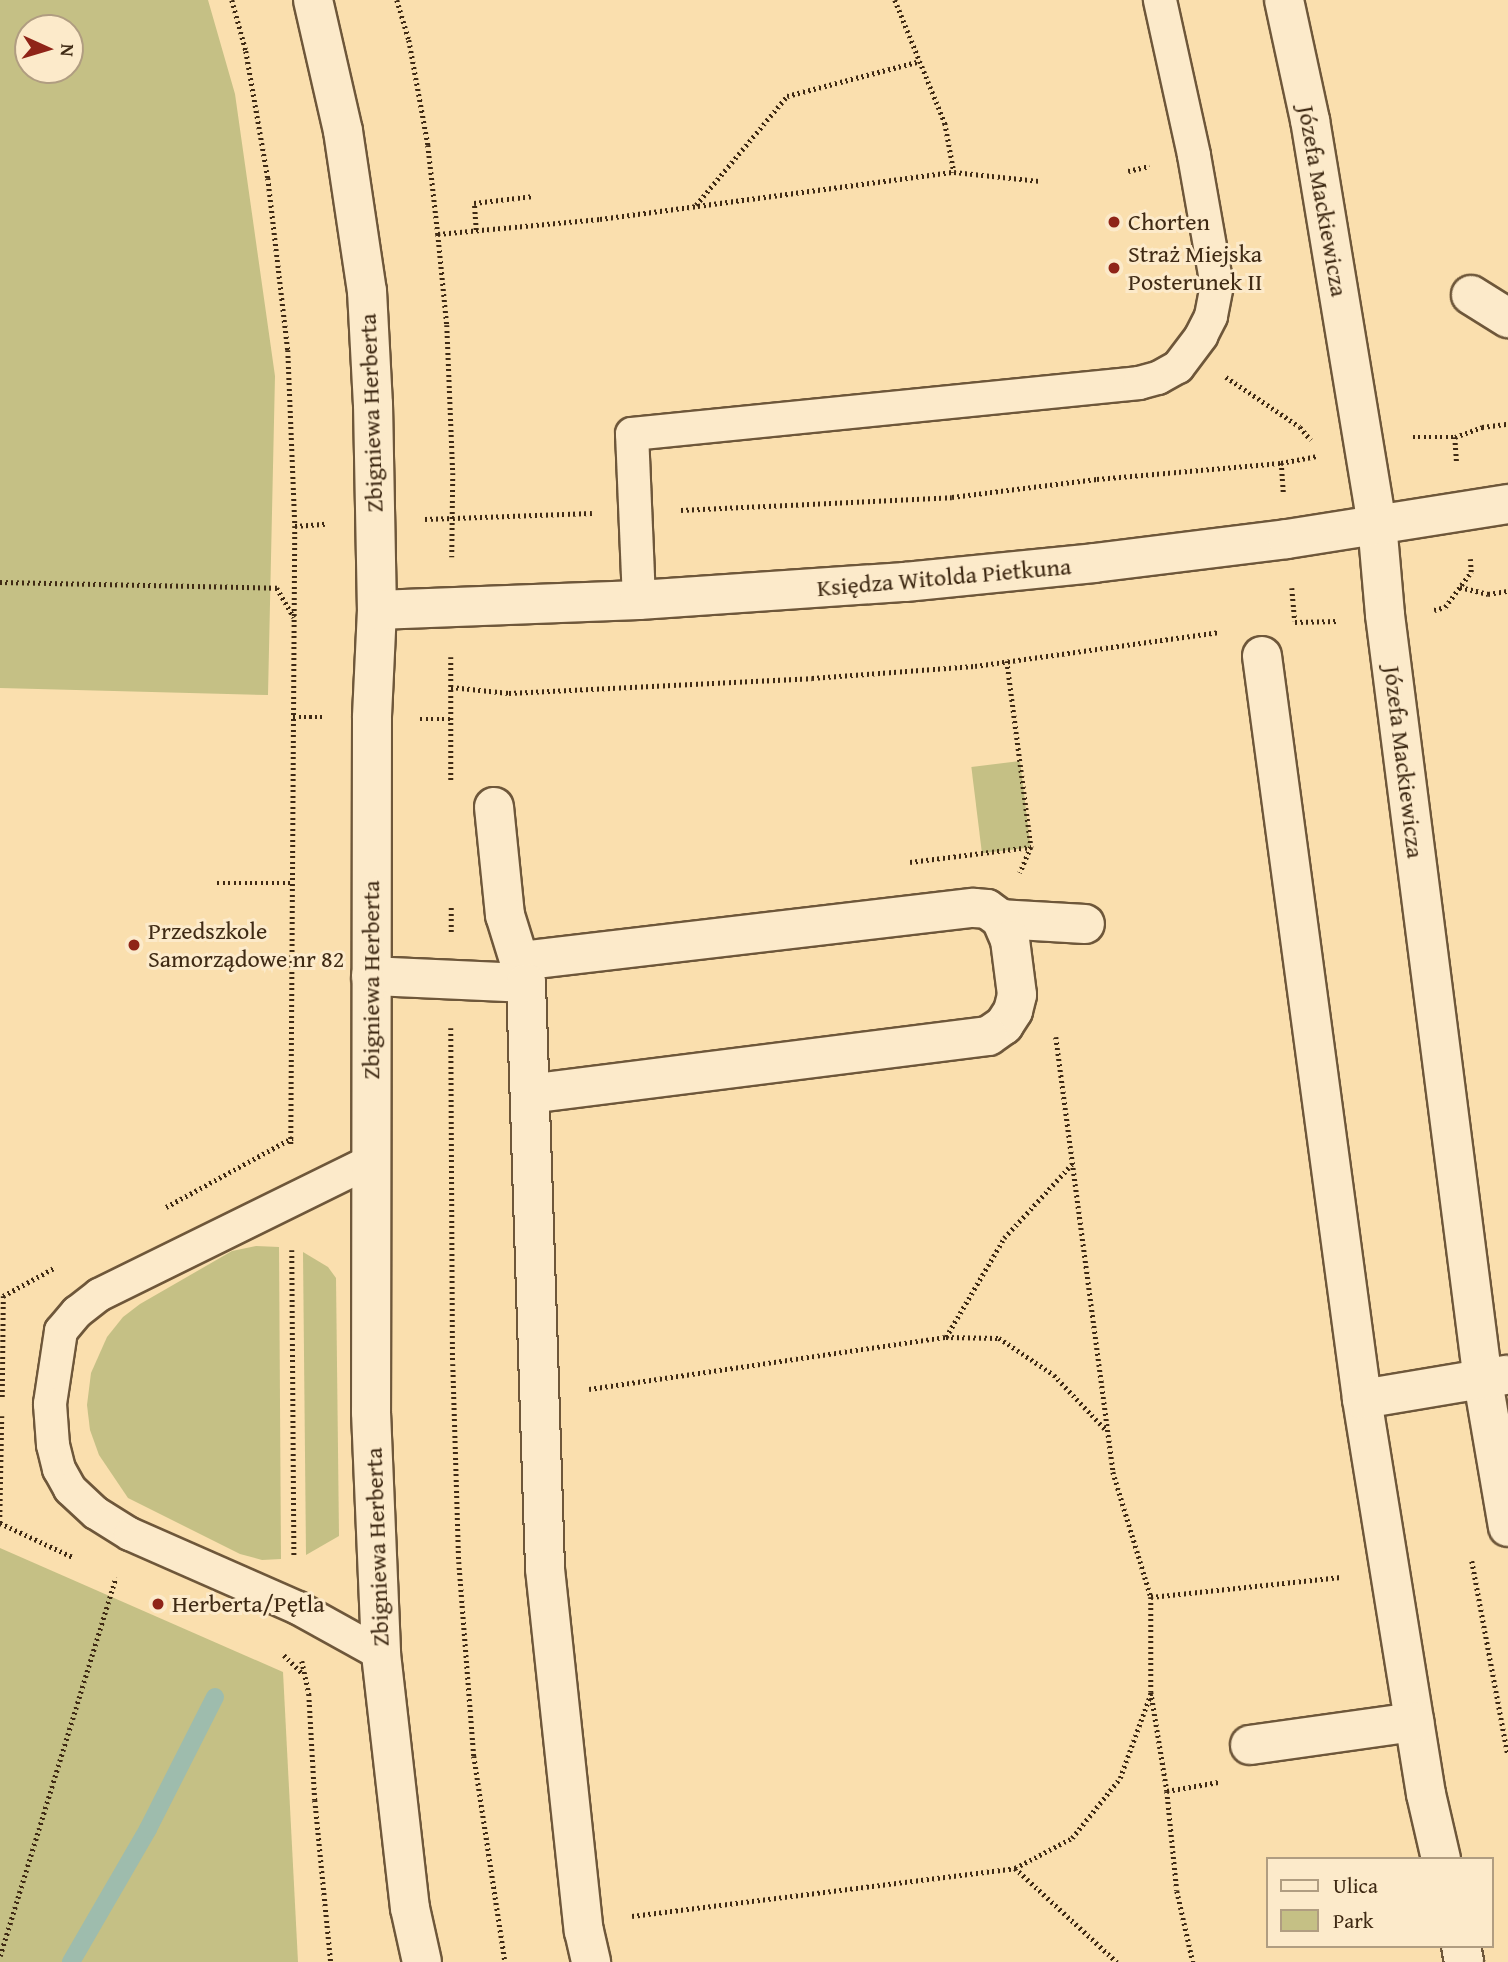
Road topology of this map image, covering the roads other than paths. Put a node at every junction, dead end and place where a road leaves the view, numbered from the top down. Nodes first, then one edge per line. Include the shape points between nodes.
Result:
1 (313, 0) edge
2 (1160, 0) edge
3 (1284, 0) edge
4 (1471, 295) dead end
5 (1508, 318) edge
6 (1508, 504) edge
7 (1377, 523) junction
8 (639, 600) junction
9 (377, 610) junction
10 (1262, 656) dead end
11 (494, 807) dead end
12 (1001, 919) junction
13 (1085, 924) dead end
14 (523, 972) junction
15 (371, 976) junction
16 (531, 1094) junction
17 (371, 1161) junction
18 (1495, 1378) edge
19 (1362, 1399) junction
20 (1508, 1527) edge
21 (381, 1654) junction
22 (1414, 1722) junction
23 (1250, 1745) dead end
24 (1441, 1857) edge
25 (422, 1962) edge
26 (591, 1962) edge

1 - 9 street, Zbigniewa Herberta via 342,131 367,291
2 - 8 lane via 1217,286 1211,316 1178,367 1139,383 632,434
3 - 7 street, Józefa Mackiewicza via 1310,120
4 - 5 street
6 - 7 street, Księdza Witolda Pietkuna
7 - 8 street, Księdza Witolda Pietkuna via 1094,564
7 - 18 street, Józefa Mackiewicza via 1385,615
8 - 9 street, Księdza Witolda Pietkuna
9 - 15 street, Zbigniewa Herberta
10 - 19 street
11 - 14 street via 505,915
12 - 13 street
12 - 14 street via 987,909 974,908
12 - 16 street via 1010,940 1017,995 1004,1025 988,1037
14 - 15 street
14 - 16 street
15 - 17 street, Zbigniewa Herberta
16 - 26 street via 545,1569
17 - 21 street, Zbigniewa Herberta via 371,1412
17 - 21 lane via 99,1295 61,1331 50,1404 58,1469 70,1489 96,1513 130,1534 298,1608
18 - 19 street
18 - 20 street, Józefa Mackiewicza
19 - 22 street
21 - 25 street, Zbigniewa Herberta via 411,1908
22 - 23 street
22 - 24 street

